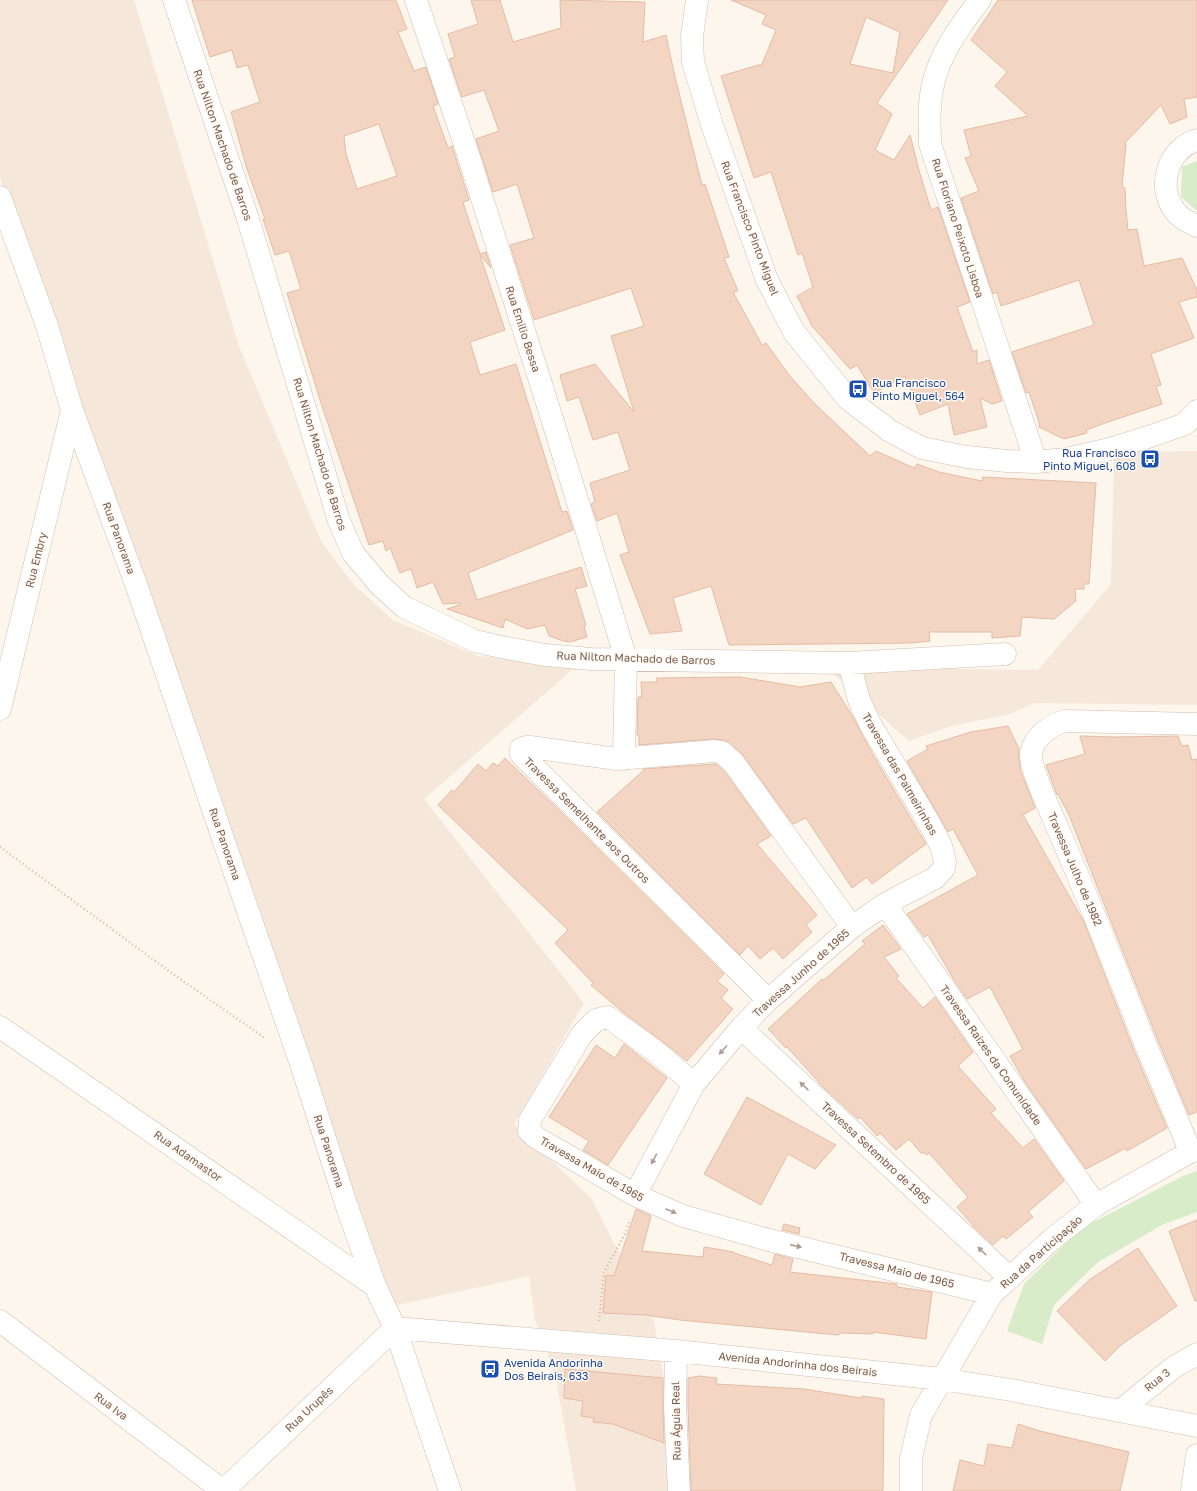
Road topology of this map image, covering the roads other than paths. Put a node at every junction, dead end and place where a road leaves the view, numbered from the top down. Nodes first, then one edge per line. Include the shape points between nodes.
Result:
1 (174, 0) edge
2 (416, 0) edge
3 (697, 0) edge
4 (980, 0) edge
5 (1197, 140) edge
6 (0, 196) edge
7 (1197, 226) edge
8 (72, 410) junction
9 (1193, 422) edge
10 (1036, 462) junction
11 (1005, 654) dead end
12 (626, 659) junction
13 (849, 663) junction
14 (0, 709) edge
15 (1197, 724) edge
16 (624, 759) junction
17 (945, 862) joint
18 (885, 904) junction
19 (852, 927) junction
20 (768, 1000) junction
21 (0, 1027) edge
22 (741, 1028) junction
23 (694, 1084) junction
24 (1193, 1151) edge
25 (635, 1195) junction
26 (1096, 1205) junction
27 (1010, 1278) junction
28 (375, 1286) junction
29 (992, 1294) junction
30 (0, 1321) edge
31 (395, 1328) junction
32 (676, 1351) junction
33 (1197, 1354) edge
34 (941, 1380) junction
35 (1120, 1411) junction
36 (1197, 1426) edge
37 (1197, 1455) edge
38 (223, 1491) edge
39 (450, 1491) edge
40 (679, 1491) edge
41 (911, 1491) edge
42 (1192, 1491) edge

1 - 12 street, Rua Nilton Machado de Barros via 248,219 339,520 354,553 404,608 475,641 545,655
2 - 12 street, Rua Emilio Bessa via 554,425
3 - 10 street, Rua Francisco Pinto Miguel via 692,36 692,62 767,280 794,332 848,399 890,431 922,448 966,457
4 - 10 street, Rua Floriano Peixoto Lisboa via 944,51 934,79 930,105 930,144
5 - 7 street via 1178,151 1169,163 1165,178 1166,193 1172,208 1182,219
6 - 8 street, Rua Panorama via 47,326
8 - 14 street, Rua Embry
8 - 28 street, Rua Panorama via 141,598 302,1064
9 - 10 street, Rua Francisco Pinto Miguel via 1110,449 1066,459
11 - 13 street, Rua Nilton Machado de Barros
12 - 13 street, Rua Nilton Machado de Barros
12 - 16 street, Rua Emilio Bessa
13 - 17 street, Travessa das Palmeirinhas via 859,700 870,724 931,826 941,846
15 - 24 street, Travessa Julho de 1982 via 1065,722 1048,728 1040,735 1031,752 1034,769 1044,795
16 - 19 street, Travessa Semelhante aos Outros via 721,752 733,762
16 - 20 street, Travessa Semelhante aos Outros via 526,747 520,751
17 - 18 street, Travessa Junho de 1965 via 943,871 935,878
18 - 19 street, Travessa Junho de 1965
18 - 26 street, Travessa Raizes da Comunidade
19 - 20 street, Travessa Junho de 1965
20 - 22 street, Travessa Junho de 1965
21 - 28 street, Rua Adamastor
22 -> 23 street, Travessa Junho de 1965
27 -> 22 street, Travessa Setembro de 1965
23 -> 25 street, Travessa Junho de 1965
23 - 25 street, Travessa Maio de 1965 via 649,1046 608,1017 602,1018 596,1020 582,1034 530,1120 529,1131 537,1138
24 - 26 street, Rua da Participação
25 -> 29 street, Travessa Maio de 1965 via 683,1216 769,1240
26 - 27 street, Rua da Participação via 1051,1240
27 - 29 street, Rua da Participação
28 - 31 street, Rua Panorama
29 - 34 street, Rua da Participação
30 - 38 street, Rua Iva
31 - 32 street, Avenida Andorinha dos Beirais
31 - 38 street, Rua Urupês
31 - 39 street, Rua Panorama
32 - 34 street, Avenida Andorinha dos Beirais
32 - 40 street, Rua Águia Real via 675,1407
33 - 35 street, Rua 3 via 1174,1367
34 - 35 street, Avenida Andorinha dos Beirais via 1011,1390
34 - 41 street, Rua da Participação via 922,1415 911,1458
35 - 36 street, Avenida Andorinha dos Beirais
37 - 42 street

